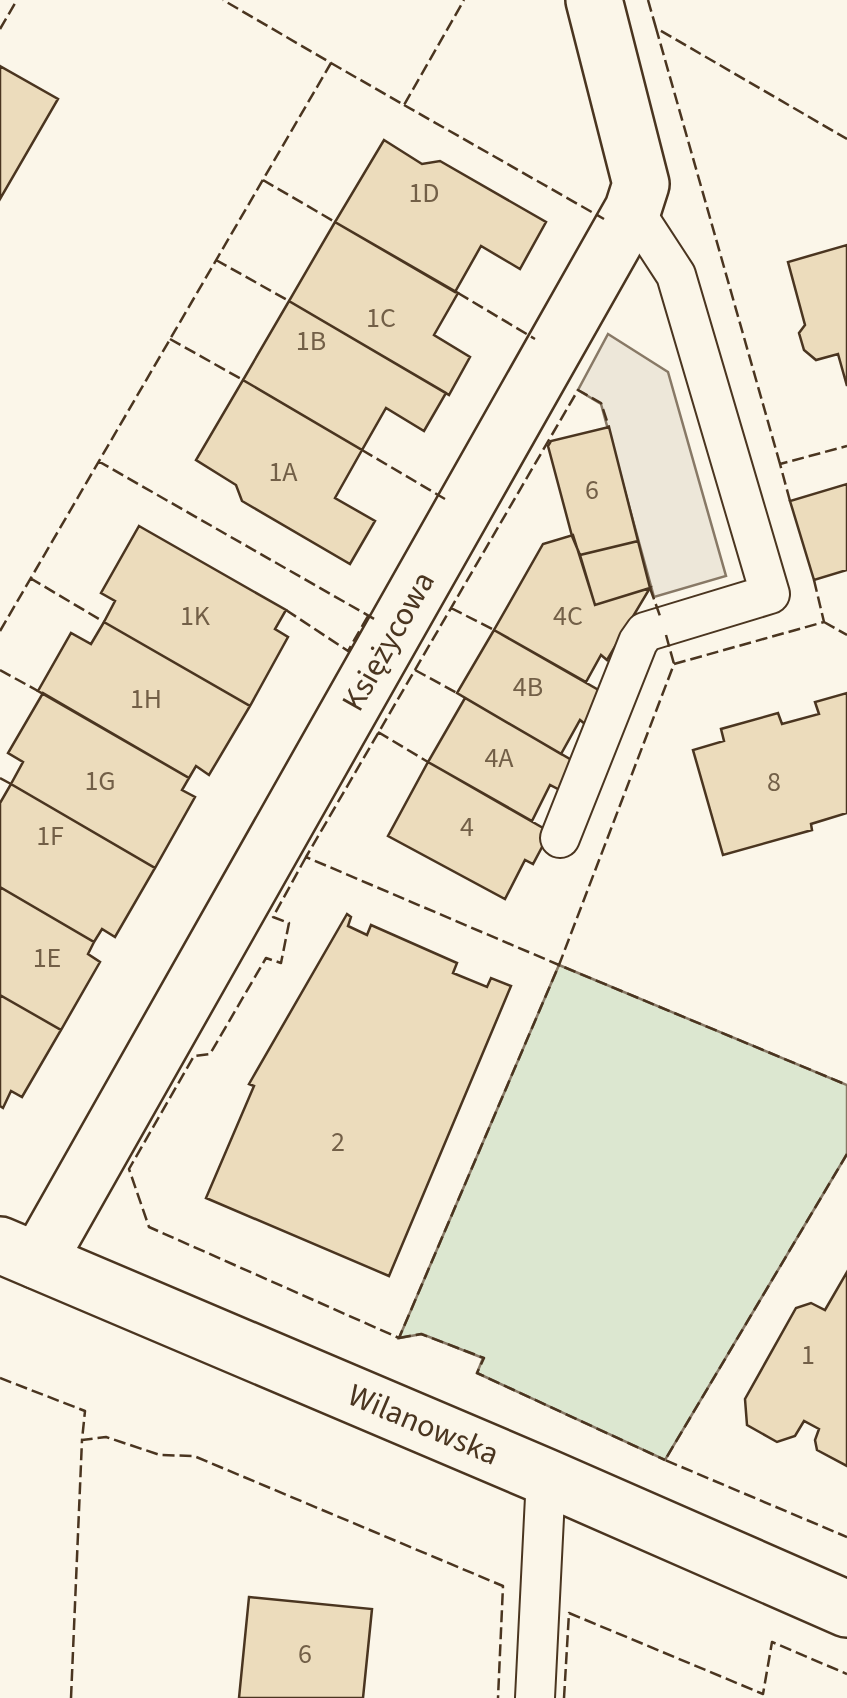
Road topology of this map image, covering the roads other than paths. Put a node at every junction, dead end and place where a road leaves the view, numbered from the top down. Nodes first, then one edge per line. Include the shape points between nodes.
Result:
1 (594, 0) edge
2 (633, 209) junction
3 (560, 838) dead end
4 (19, 1253) edge
5 (546, 1477) junction
6 (847, 1609) edge
7 (535, 1698) edge

1 - 2 street, Księżycowa via 636,153 641,184
2 - 3 lane via 676,275 770,594 645,632
2 - 4 street, Księżycowa
4 - 5 street, Wilanowska
5 - 6 street, Wilanowska
5 - 7 lane

